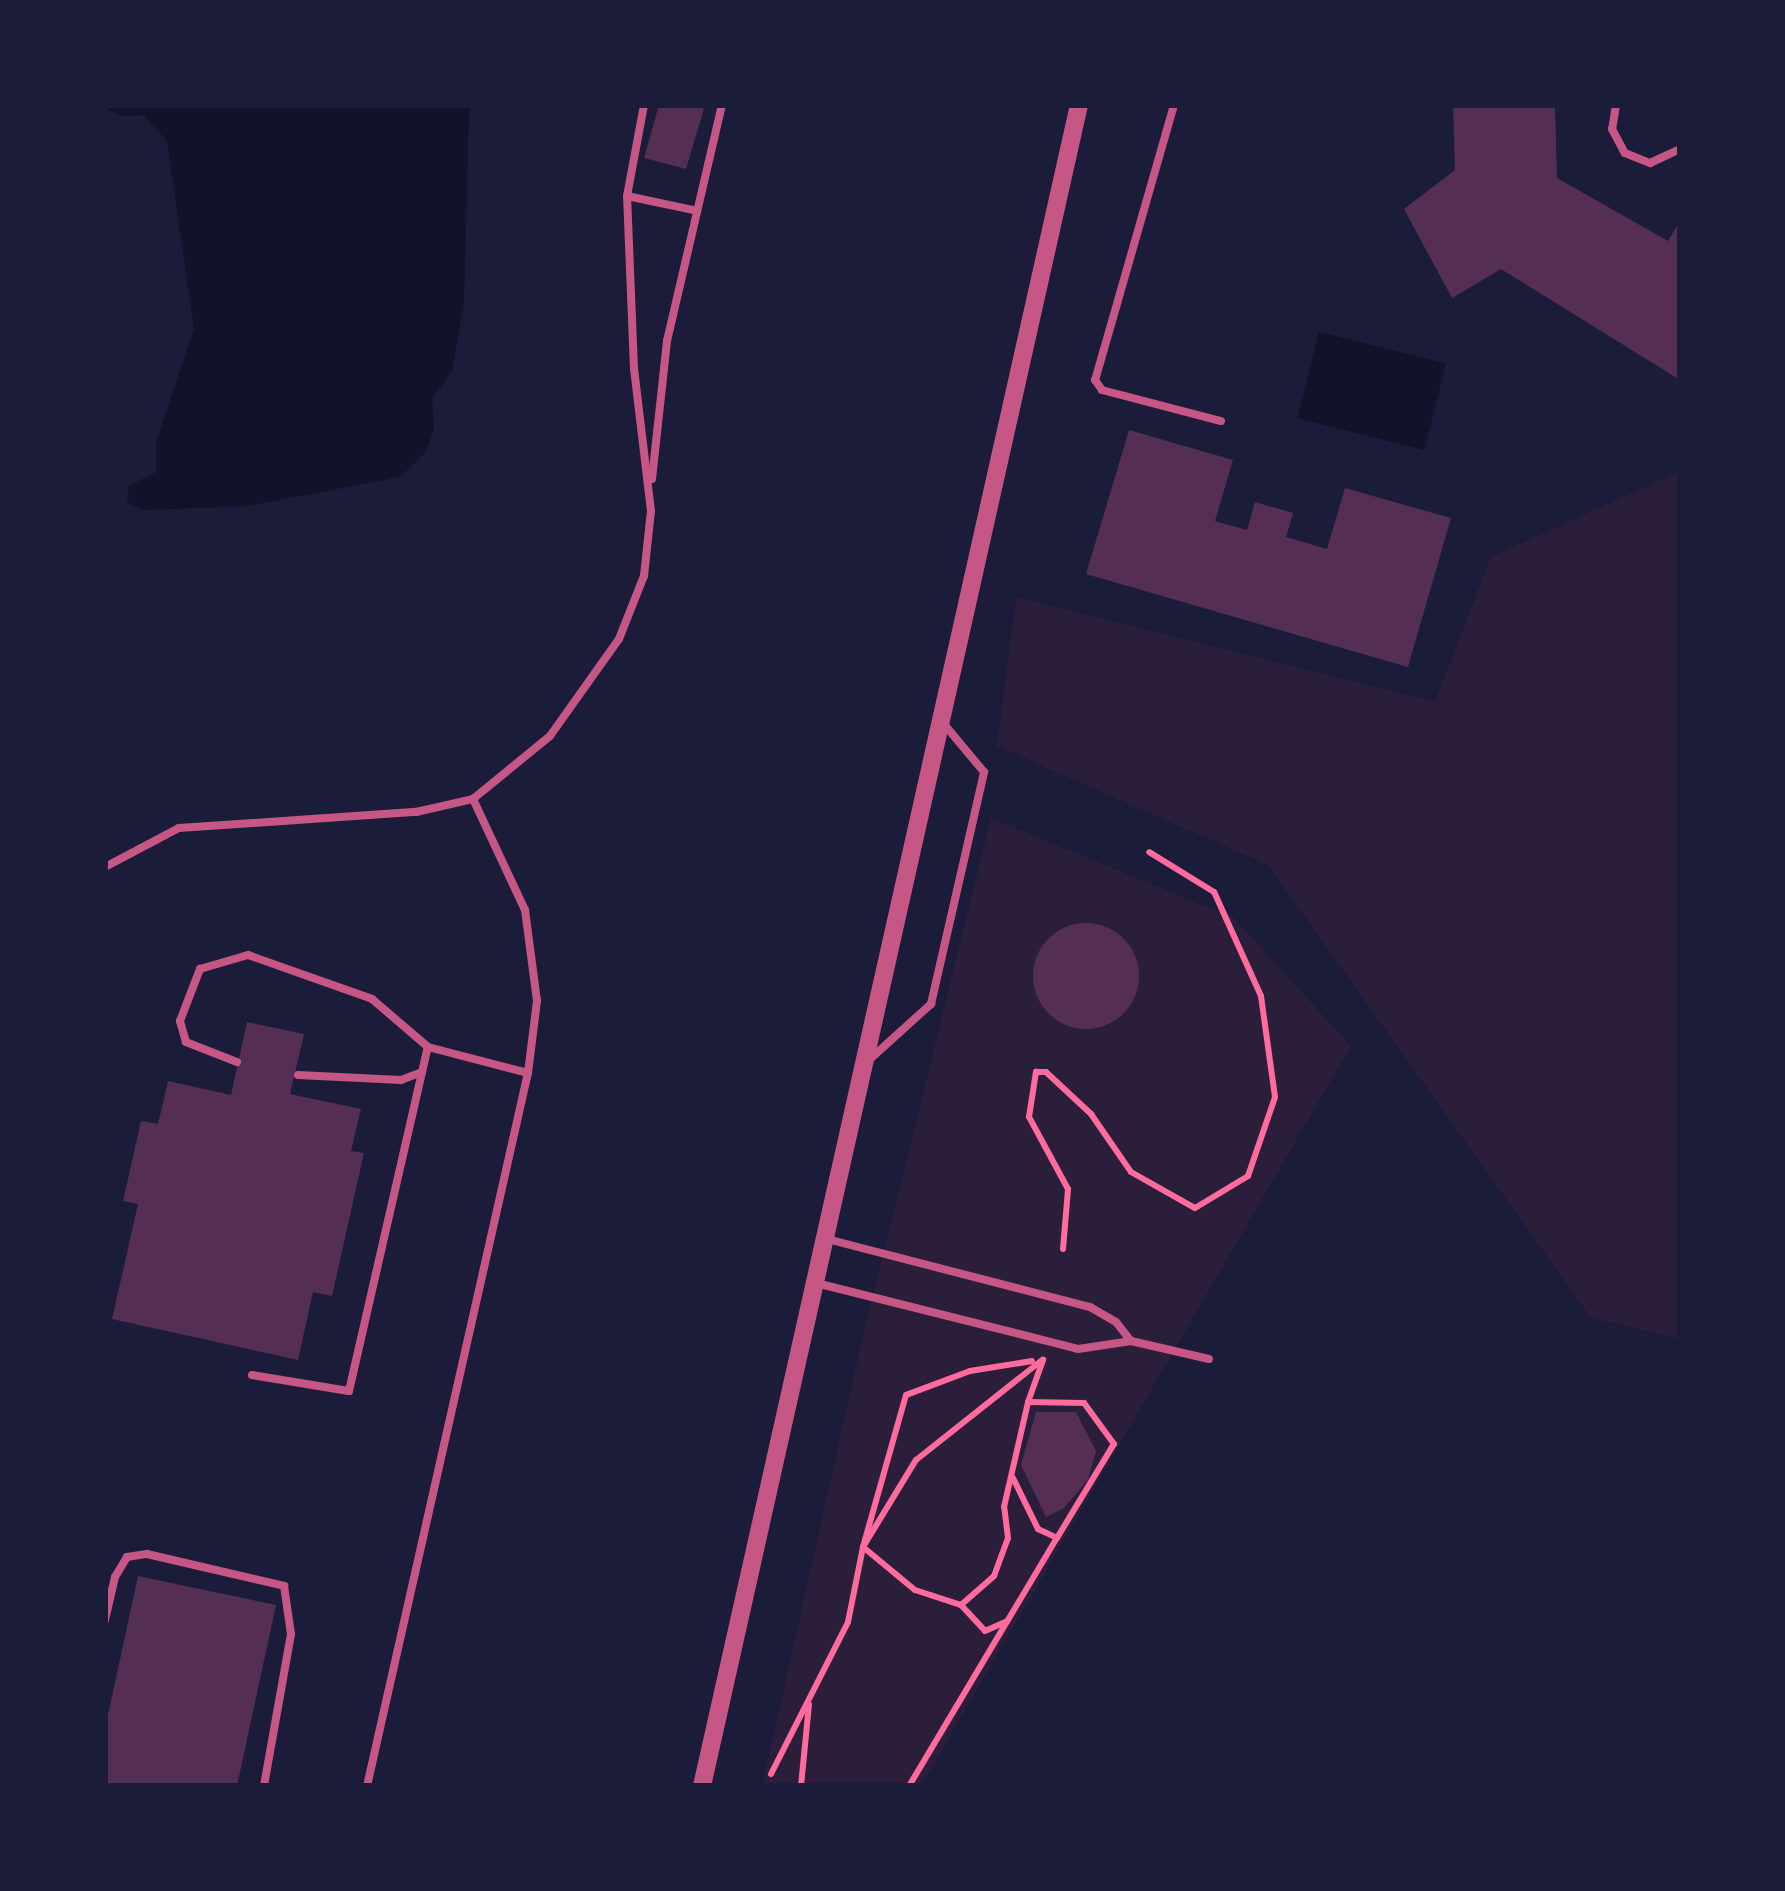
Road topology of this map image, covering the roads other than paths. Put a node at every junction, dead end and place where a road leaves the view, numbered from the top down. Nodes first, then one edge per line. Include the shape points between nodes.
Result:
1 (644, 105) edge
2 (722, 105) edge
3 (1080, 105) edge
4 (1174, 105) edge
5 (1616, 105) edge
6 (1680, 148) edge
7 (627, 196) junction
8 (693, 210) junction
9 (1221, 421) dead end
10 (650, 493) junction
11 (937, 716) junction
12 (473, 800) junction
13 (105, 868) edge
14 (428, 1048) junction
15 (238, 1062) dead end
16 (859, 1069) junction
17 (422, 1072) junction
18 (528, 1074) junction
19 (298, 1075) dead end
20 (822, 1238) junction
21 (812, 1282) junction
22 (1130, 1341) junction
23 (1208, 1359) dead end
24 (252, 1375) dead end
25 (105, 1620) edge
26 (264, 1786) edge
27 (366, 1786) edge
28 (702, 1786) edge

1 - 7 lane
2 - 8 lane
3 - 11 street
4 - 9 lane via 1095,380 1102,390
5 - 6 lane via 1612,130 1625,153 1650,163
7 - 8 lane
7 - 10 lane via 634,369
8 - 10 lane via 667,340
10 - 12 lane via 644,576 620,638 550,736
11 - 16 street
11 - 16 lane via 984,772 931,1004
12 - 13 lane via 416,812 179,828
12 - 18 lane via 525,910 537,1000
14 - 15 lane via 372,999 248,955 200,970 180,1021 186,1042
14 - 17 lane
14 - 18 lane
16 - 20 street
17 - 19 lane via 401,1080
17 - 24 lane via 349,1391
18 - 27 lane
20 - 21 street
20 - 22 lane via 1090,1308 1116,1322
21 - 22 lane via 1078,1350
21 - 28 street
22 - 23 lane
25 - 26 lane via 127,1557 147,1554 284,1586 292,1634

